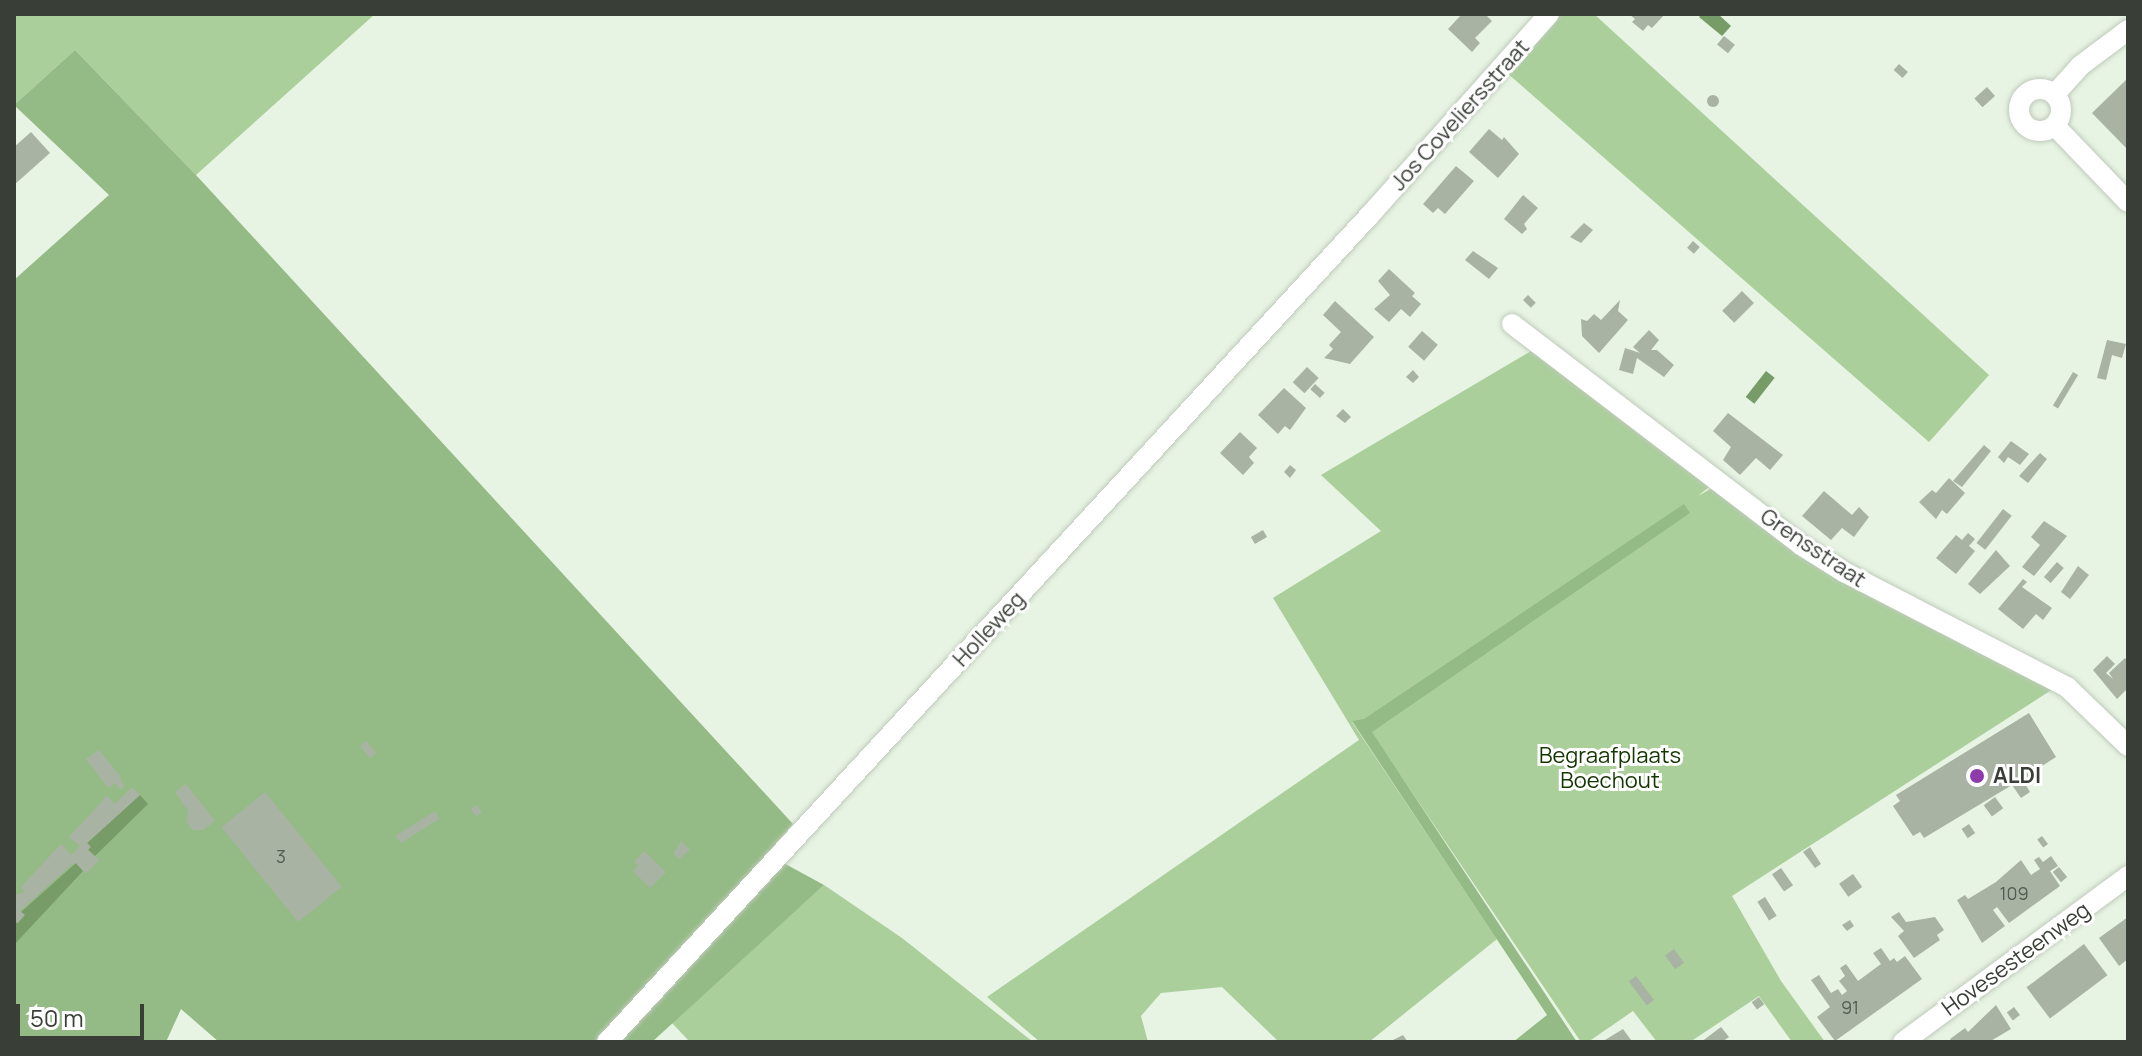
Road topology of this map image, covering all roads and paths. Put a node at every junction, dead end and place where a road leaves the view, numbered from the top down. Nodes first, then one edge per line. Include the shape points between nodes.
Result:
1 (1549, 14) edge
2 (2128, 30) edge
3 (2055, 94) junction
4 (2055, 126) junction
5 (2128, 202) edge
6 (1370, 215) joint
7 (1512, 324) dead end
8 (2128, 746) edge
9 (2128, 876) edge
10 (607, 1042) edge
11 (1903, 1042) edge

1 - 6 street, Jos Coveliersstraat
2 - 3 street via 2080,66
3 - 4 street via 2062,110
3 - 4 street via 2035,89 2023,97 2019,109 2032,130
4 - 5 street
6 - 10 street, Holleweg
7 - 8 street, Grensstraat via 1801,545 1856,579 2067,687
9 - 11 street, Hovesesteenweg

